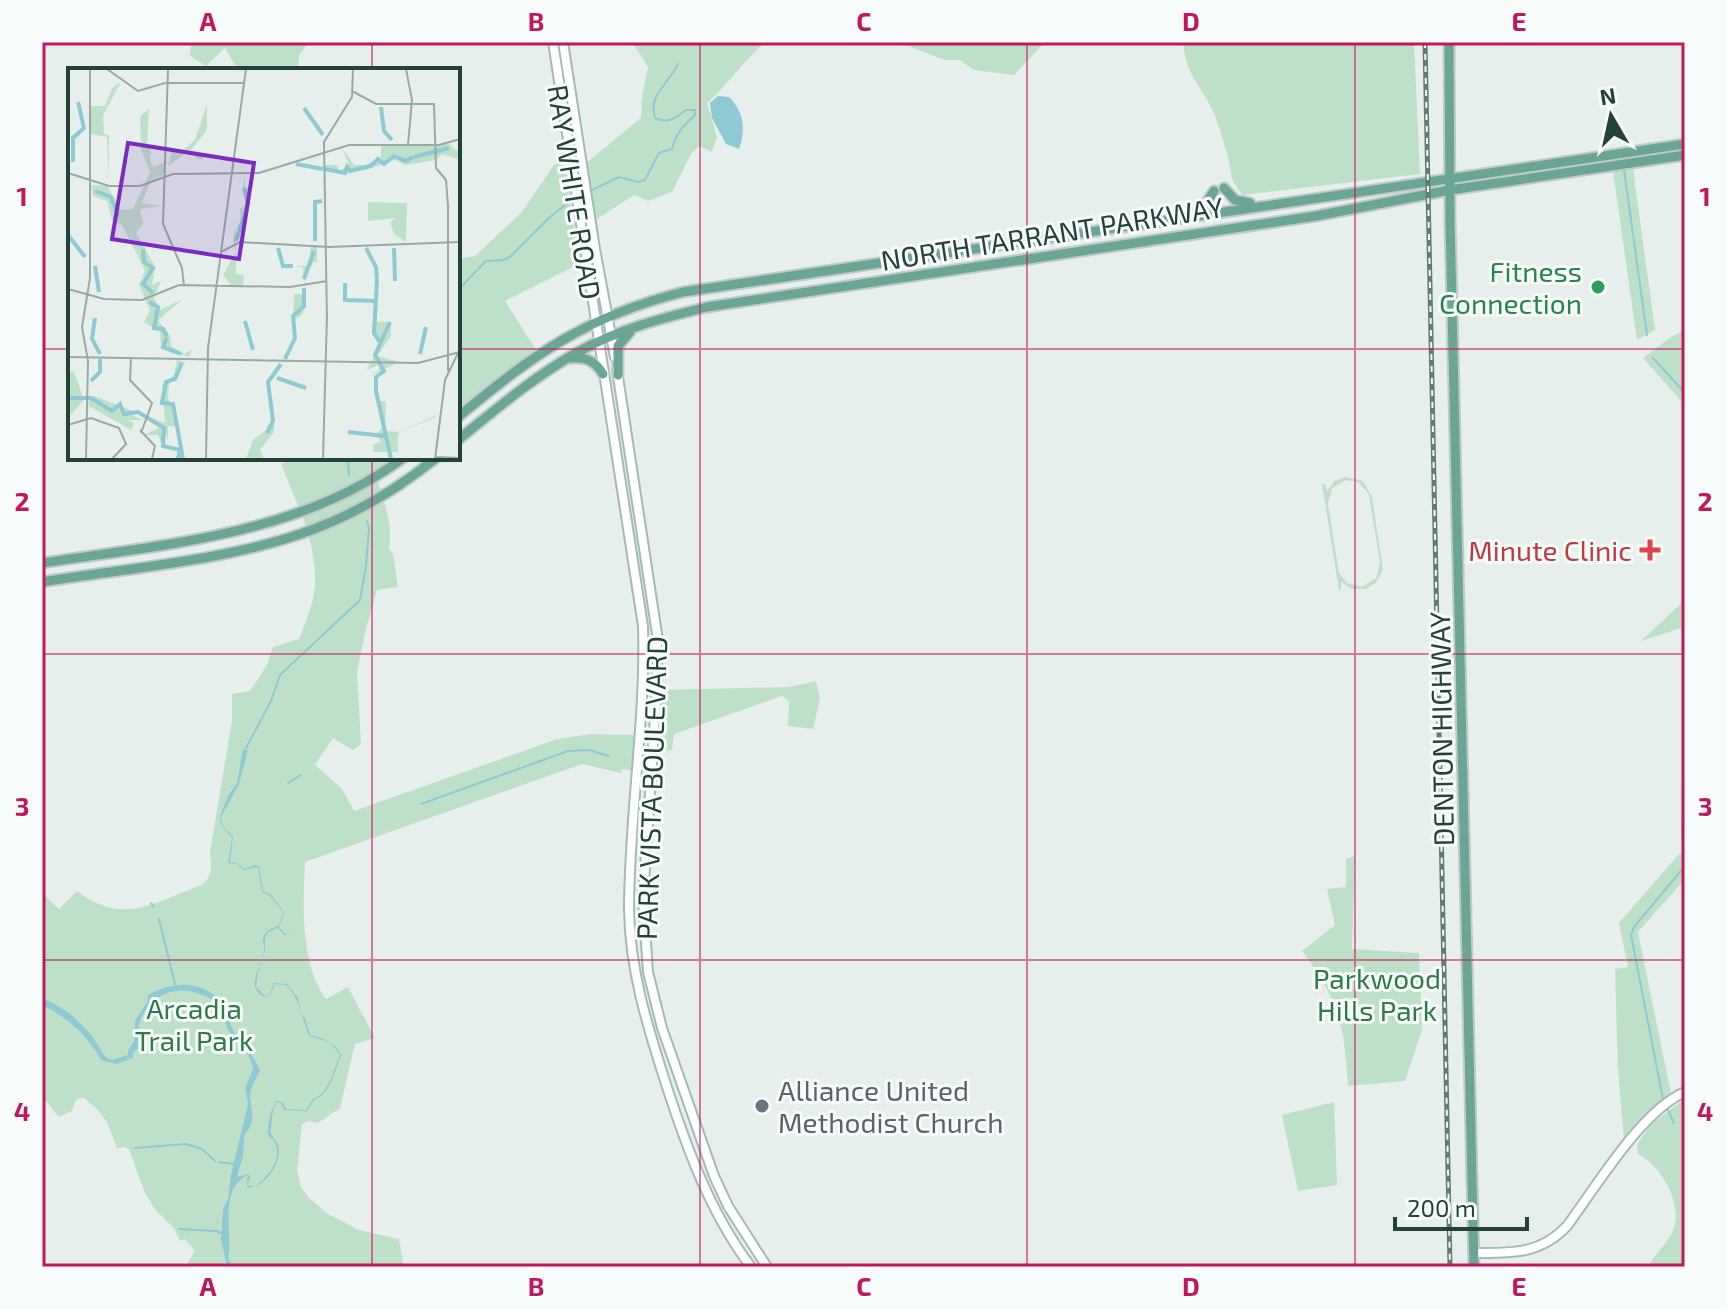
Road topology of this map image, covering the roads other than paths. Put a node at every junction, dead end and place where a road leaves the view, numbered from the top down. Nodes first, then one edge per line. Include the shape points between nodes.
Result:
1 (553, 42) edge
2 (563, 42) edge
3 (1449, 42) edge
4 (1685, 144) edge
5 (1613, 154) junction
6 (1685, 155) edge
7 (1554, 162) junction
8 (1614, 166) junction
9 (1556, 175) junction
10 (1450, 178) junction
11 (1450, 190) junction
12 (1432, 193) junction
13 (1261, 205) junction
14 (1450, 210) junction
15 (1187, 216) junction
16 (592, 229) junction
17 (581, 231) junction
18 (748, 281) junction
19 (751, 300) junction
20 (609, 316) junction
21 (595, 322) junction
22 (643, 324) junction
23 (611, 336) junction
24 (598, 342) junction
25 (568, 358) junction
26 (603, 374) junction
27 (618, 375) junction
28 (460, 415) edge
29 (460, 438) edge
30 (629, 443) junction
31 (615, 445) junction
32 (400, 460) edge
33 (434, 460) edge
34 (42, 563) edge
35 (42, 582) edge
36 (1685, 1092) edge
37 (696, 1170) junction
38 (714, 1176) junction
39 (705, 1190) junction
40 (1474, 1253) junction
41 (751, 1267) edge
42 (767, 1267) edge
43 (1474, 1267) edge

1 - 17 main road, RAY WHITE ROAD
2 - 16 main road, RAY WHITE ROAD
3 - 10 main road, DENTON HIGHWAY
4 - 5 main road, NORTH TARRANT PARKWAY
5 - 7 main road, NORTH TARRANT PARKWAY
5 - 8 main road
6 - 8 main road, NORTH TARRANT PARKWAY
7 - 9 main road
7 - 10 main road, NORTH TARRANT PARKWAY
8 - 9 main road, NORTH TARRANT PARKWAY
9 - 11 main road, NORTH TARRANT PARKWAY
10 - 11 main road, DENTON HIGHWAY
10 - 13 main road, NORTH TARRANT PARKWAY
11 - 12 main road, NORTH TARRANT PARKWAY
11 - 14 main road, DENTON HIGHWAY
12 - 14 main road
12 - 19 main road, NORTH TARRANT PARKWAY via 1316,216
13 - 15 main road, NORTH TARRANT PARKWAY
13 - 15 main road via 1235,200 1219,189
14 - 40 main road, DENTON HIGHWAY
15 - 18 main road, NORTH TARRANT PARKWAY
16 - 17 main road
16 - 20 main road, RAY WHITE ROAD
17 - 21 main road, RAY WHITE ROAD
18 - 19 main road
18 - 20 main road, NORTH TARRANT PARKWAY via 683,292
19 - 22 main road, NORTH TARRANT PARKWAY
20 - 21 main road, NORTH TARRANT PARKWAY
20 - 23 main road, RAY WHITE ROAD
21 - 24 main road, RAY WHITE ROAD
21 - 28 main road, NORTH TARRANT PARKWAY via 531,358
22 - 23 main road, NORTH TARRANT PARKWAY
22 - 27 main road via 619,343
23 - 24 main road, NORTH TARRANT PARKWAY
23 - 27 main road, PARK VISTA BOULEVARD
24 - 25 main road, NORTH TARRANT PARKWAY
24 - 26 main road, PARK VISTA BOULEVARD
25 - 26 main road via 588,359
25 - 29 main road, NORTH TARRANT PARKWAY
26 - 31 main road, PARK VISTA BOULEVARD
27 - 30 main road, PARK VISTA BOULEVARD
30 - 31 main road
30 - 38 main road, PARK VISTA BOULEVARD via 657,634 643,899 648,972
31 - 37 main road, PARK VISTA BOULEVARD via 643,626 632,946 648,1030
32 - 34 main road via 324,504 255,527
33 - 35 main road via 367,506 290,538
36 - 40 main road via 1647,1121 1551,1240 1520,1253
37 - 38 main road
37 - 39 main road, PARK VISTA BOULEVARD
38 - 39 main road
38 - 42 main road, PARK VISTA BOULEVARD
39 - 41 main road, PARK VISTA BOULEVARD
40 - 43 main road, DENTON HIGHWAY

